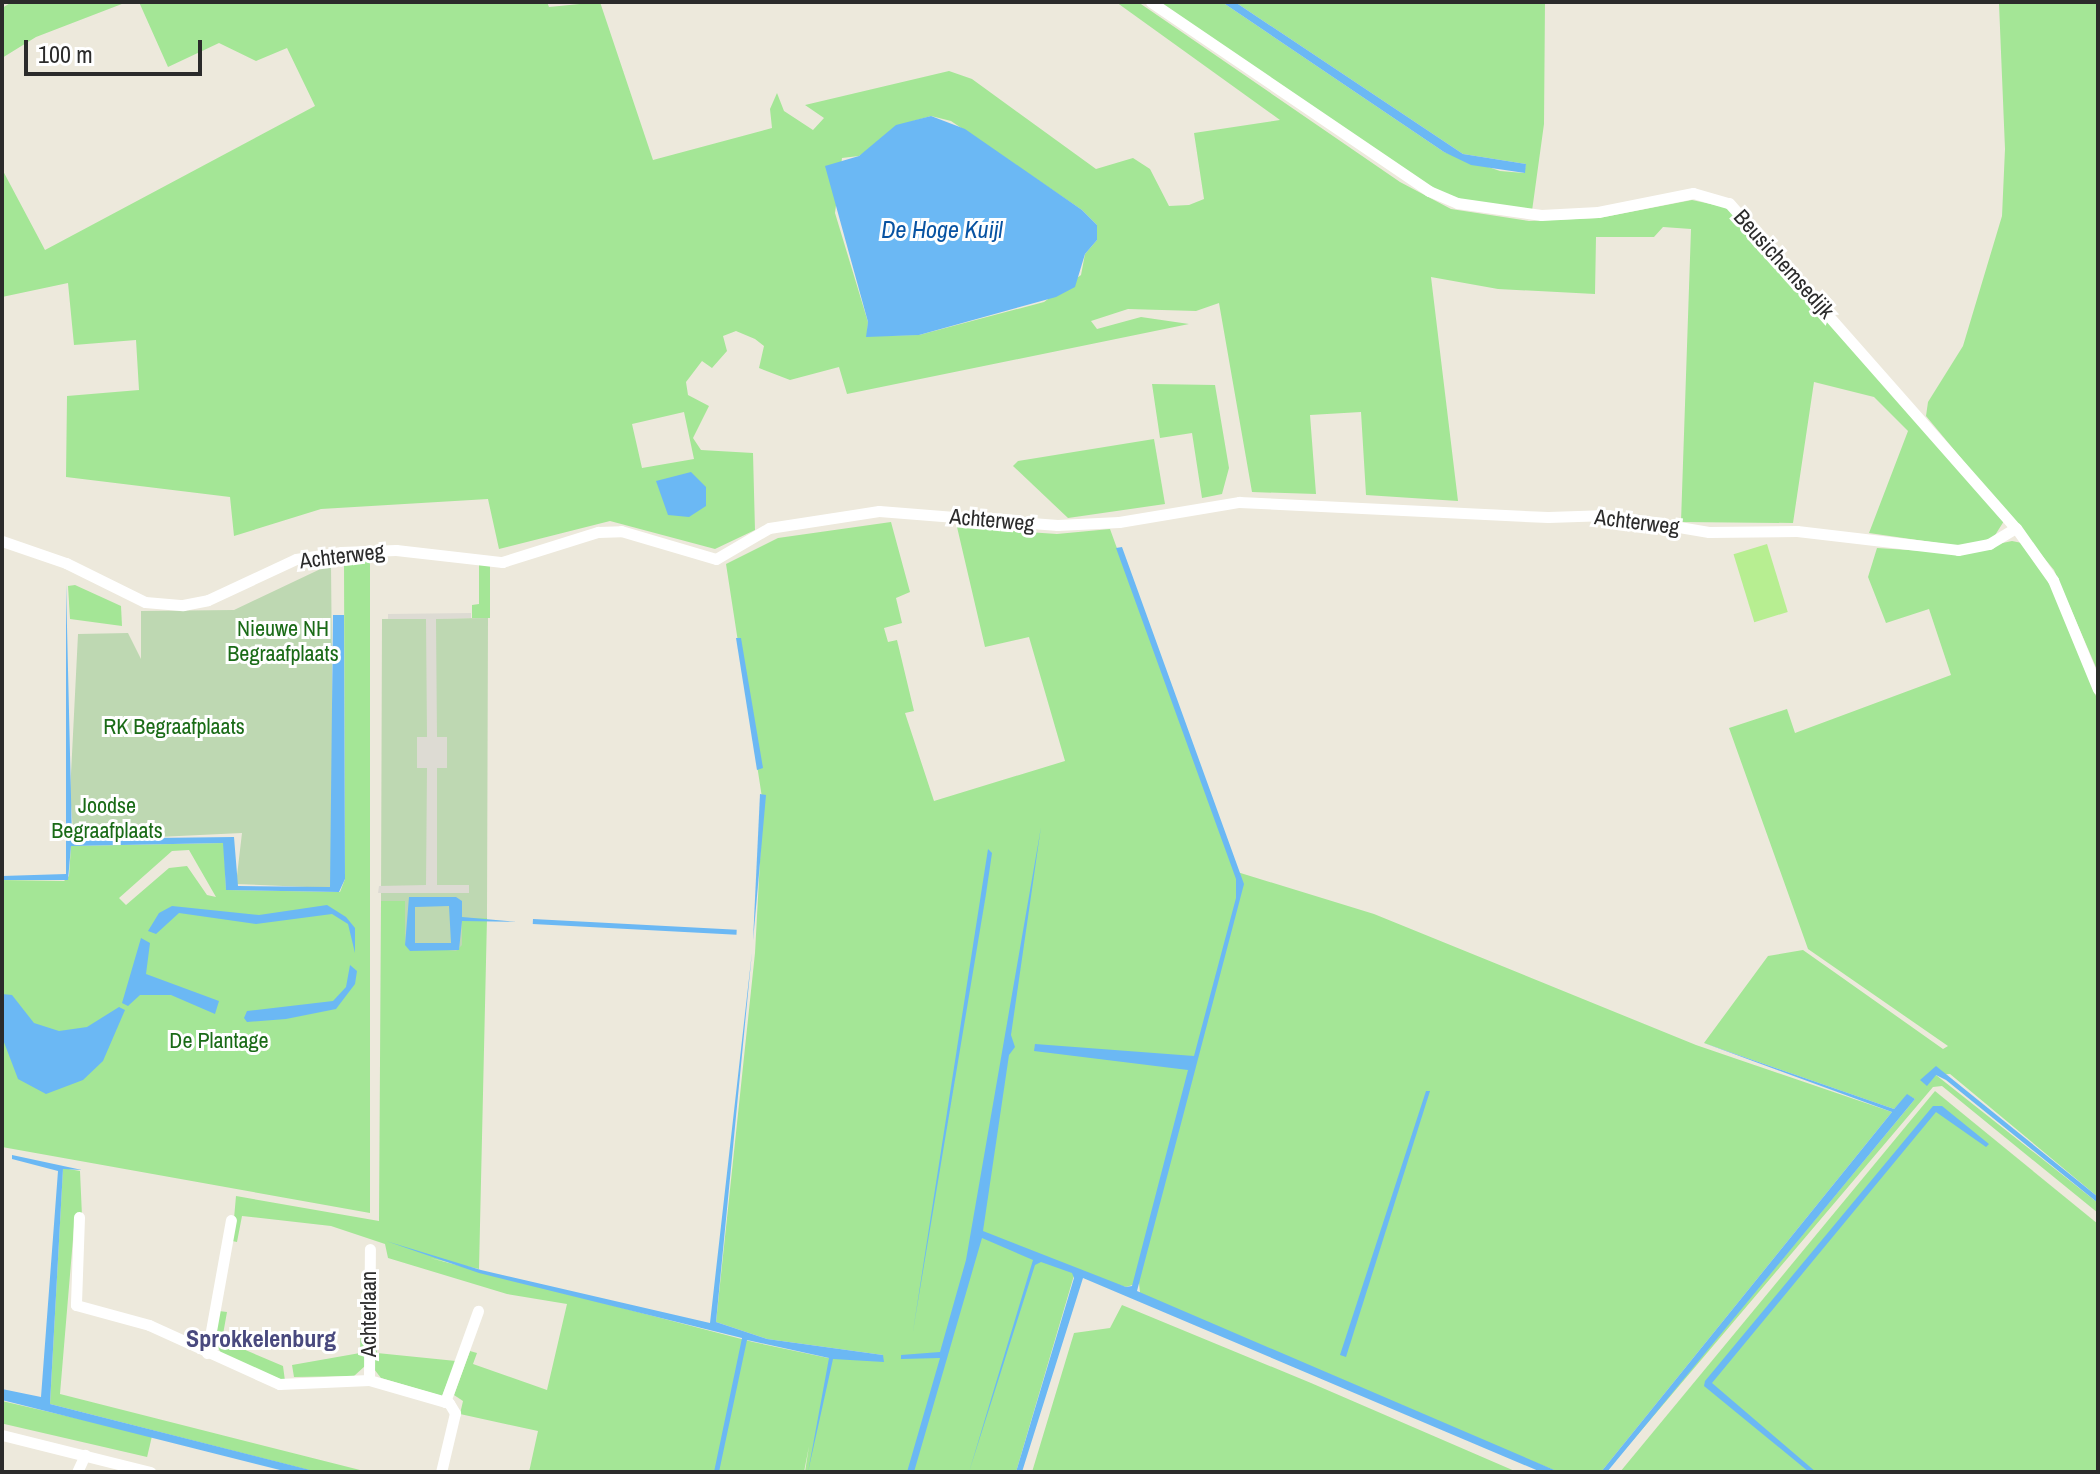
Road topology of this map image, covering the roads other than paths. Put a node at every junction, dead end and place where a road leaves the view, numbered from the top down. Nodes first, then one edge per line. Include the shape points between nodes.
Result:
1 (1151, 2) edge
2 (2016, 528) junction
3 (2, 541) edge
4 (2098, 689) edge
5 (79, 1217) dead end
6 (231, 1220) dead end
7 (370, 1249) dead end
8 (478, 1311) dead end
9 (207, 1353) junction
10 (369, 1380) junction
11 (445, 1402) junction
12 (2, 1435) edge
13 (85, 1455) junction
14 (77, 1472) edge
15 (150, 1472) edge
16 (441, 1472) edge

1 - 2 street, Beusichemsedijk via 1429,191 1457,203 1541,215 1598,212 1693,193 1729,203
2 - 3 street, Achterweg via 1989,544 1958,550 1797,531 1709,532 1608,515 1548,517 1239,502 1119,522 1057,525 879,511 769,528 716,559 621,531 598,532 502,562 396,550 346,552 296,559 208,600 163,605 129,596 66,563
2 - 4 street, Beusichemsedijk via 2053,580
5 - 9 street via 76,1305 149,1325
6 - 9 street
7 - 10 street, Achterlaan
8 - 11 street
9 - 10 street via 279,1384
10 - 11 street
11 - 16 street via 455,1413
12 - 13 street
13 - 14 street
13 - 15 street

